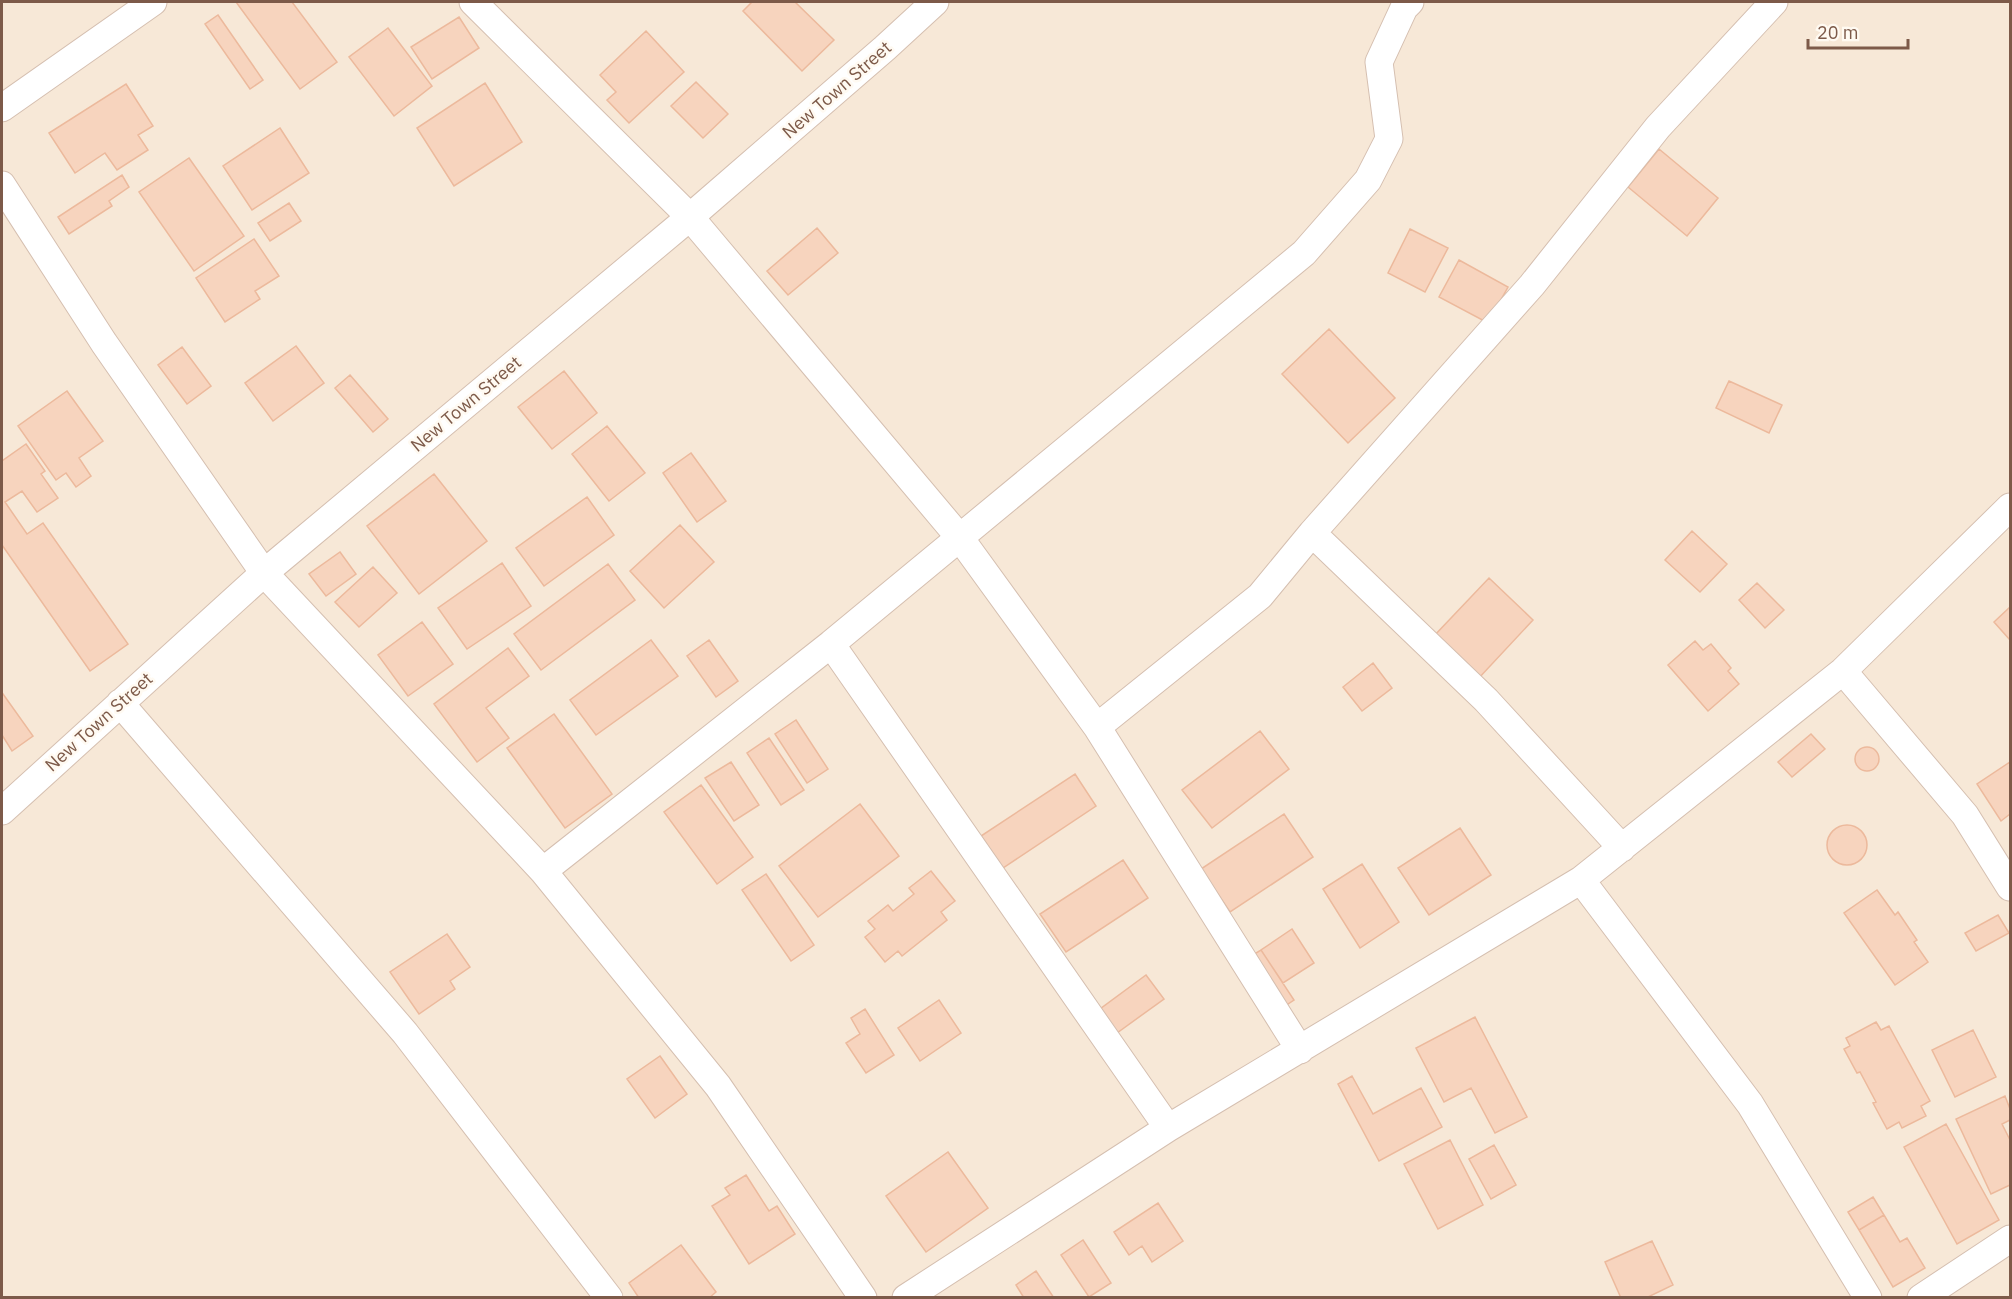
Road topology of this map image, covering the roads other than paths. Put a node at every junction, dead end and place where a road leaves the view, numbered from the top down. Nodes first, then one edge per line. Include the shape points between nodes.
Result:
1 (153, 2) edge
2 (473, 2) edge
3 (935, 2) edge
4 (1410, 2) edge
5 (1774, 2) edge
6 (2, 108) edge
7 (2, 185) edge
8 (690, 217) junction
9 (2010, 507) edge
10 (1312, 533) junction
11 (960, 538) junction
12 (264, 573) junction
13 (831, 644) junction
14 (1843, 671) junction
15 (120, 703) junction
16 (1096, 727) junction
17 (2, 811) edge
18 (1622, 848) junction
19 (543, 871) junction
20 (1581, 880) junction
21 (2010, 887) edge
22 (1300, 1050) junction
23 (1168, 1128) junction
24 (2010, 1239) edge
25 (609, 1298) edge
26 (863, 1298) edge
27 (906, 1298) edge
28 (1868, 1298) edge
29 (1921, 1298) edge

1 - 6 street
2 - 8 street
3 - 8 street, New Town Street
4 - 11 street via 1379,62 1389,139 1368,180 1304,253
5 - 10 street via 1658,127 1532,285
7 - 12 street via 105,343
8 - 11 street
8 - 12 street, New Town Street
9 - 14 street
10 - 16 street via 1260,596
10 - 18 street via 1486,700
11 - 13 street
11 - 16 street
12 - 15 street, New Town Street
12 - 19 street
13 - 19 street
13 - 23 street
14 - 18 street
14 - 21 street via 1965,815
15 - 17 street, New Town Street
15 - 25 street via 405,1033
16 - 22 street
18 - 20 street
19 - 26 street via 718,1086
20 - 22 street
20 - 28 street via 1750,1104
22 - 23 street
23 - 27 street
24 - 29 street

